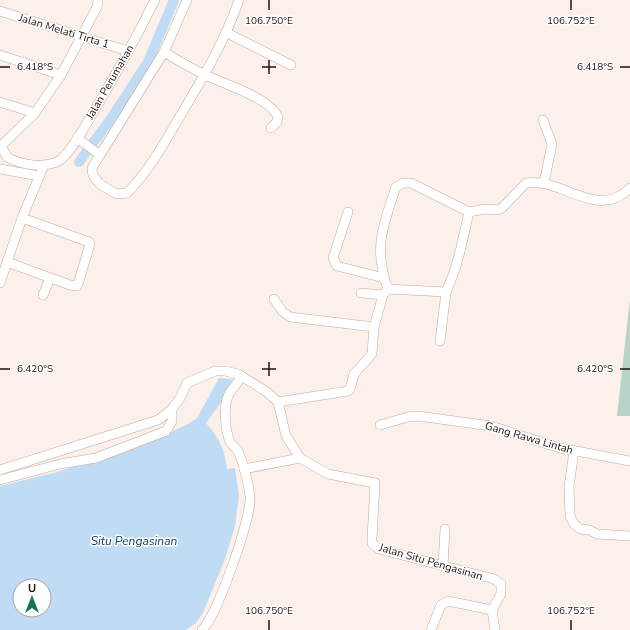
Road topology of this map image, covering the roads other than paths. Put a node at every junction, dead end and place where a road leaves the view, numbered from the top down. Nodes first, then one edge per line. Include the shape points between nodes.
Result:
1 (98, 0) edge
2 (155, 0) edge
3 (187, 0) edge
4 (239, 0) edge
5 (0, 11) edge
6 (227, 33) junction
7 (81, 36) junction
8 (128, 51) junction
9 (164, 52) junction
10 (0, 56) edge
11 (291, 65) dead end
12 (61, 75) junction
13 (205, 75) junction
14 (0, 102) edge
15 (35, 113) junction
16 (543, 120) dead end
17 (271, 128) dead end
18 (80, 140) junction
19 (1, 146) edge
20 (98, 154) junction
21 (44, 165) junction
22 (0, 169) edge
23 (39, 176) junction
24 (544, 183) junction
25 (630, 188) edge
26 (348, 212) dead end
27 (469, 212) junction
28 (22, 218) junction
29 (7, 262) junction
30 (50, 278) junction
31 (384, 278) junction
32 (0, 283) edge
33 (386, 292) junction
34 (446, 292) junction
35 (361, 293) dead end
36 (43, 295) dead end
37 (274, 299) dead end
38 (374, 327) junction
39 (440, 341) dead end
40 (242, 376) junction
41 (278, 402) junction
42 (172, 409) junction
43 (380, 425) dead end
44 (574, 451) junction
45 (300, 458) junction
46 (630, 461) edge
47 (244, 469) junction
48 (0, 470) edge
49 (0, 480) edge
50 (445, 529) dead end
51 (630, 536) edge
52 (443, 566) junction
53 (492, 610) junction
54 (202, 630) edge
55 (431, 630) edge
56 (495, 630) edge

1 - 7 street via 97,7
2 - 8 street, Jalan Perumahan
3 - 9 street
4 - 6 street
5 - 7 street, Jalan Melati Tirta 1
6 - 11 street
6 - 13 street
7 - 8 street, Jalan Melati Tirta 1
7 - 12 street
8 - 18 street, Jalan Perumahan
9 - 13 street
9 - 20 street
10 - 12 street
12 - 15 street
13 - 17 street via 272,108 278,118
13 - 20 street via 159,151 126,193 117,194 96,180 92,172
14 - 15 street
15 - 19 street
16 - 24 street via 552,144
18 - 20 street
18 - 21 street, Jalan Perumahan via 60,160
19 - 21 street via 4,155 12,160
21 - 23 street
22 - 23 street
23 - 28 street
24 - 25 street via 600,201 619,198
24 - 27 street via 526,183 503,208 498,210
26 - 31 street via 333,258 334,263 337,266
27 - 31 street via 412,183 396,187 381,230 380,252
27 - 34 street via 451,282
28 - 29 street
28 - 30 street via 86,240 90,244 77,286
29 - 30 street
29 - 32 street
30 - 36 street
31 - 33 street
33 - 34 street
33 - 35 street
33 - 38 street
34 - 39 street
37 - 38 street via 290,317
38 - 41 street via 372,354 354,374 348,391
40 - 41 street
40 - 42 street via 221,370 191,380 184,386 180,398
40 - 47 street via 230,394 226,415 231,442
41 - 45 street via 286,436
42 - 48 street via 158,420
42 - 49 street via 172,421 166,431 159,434 96,458 60,464
43 - 44 street, Gang Rawa Lintah via 418,416 469,422 491,426
44 - 46 street, Gang Rawa Lintah
44 - 51 street via 569,487 570,516 574,524 580,529 597,534
45 - 47 street
45 - 52 street, Jalan Situ Pengasinan via 328,474 375,482 372,543 379,549
47 - 54 street via 250,497 240,544 214,611
50 - 52 street
52 - 53 street, Jalan Situ Pengasinan via 494,579 501,584 501,594
53 - 55 street via 448,601 441,605
53 - 56 street

